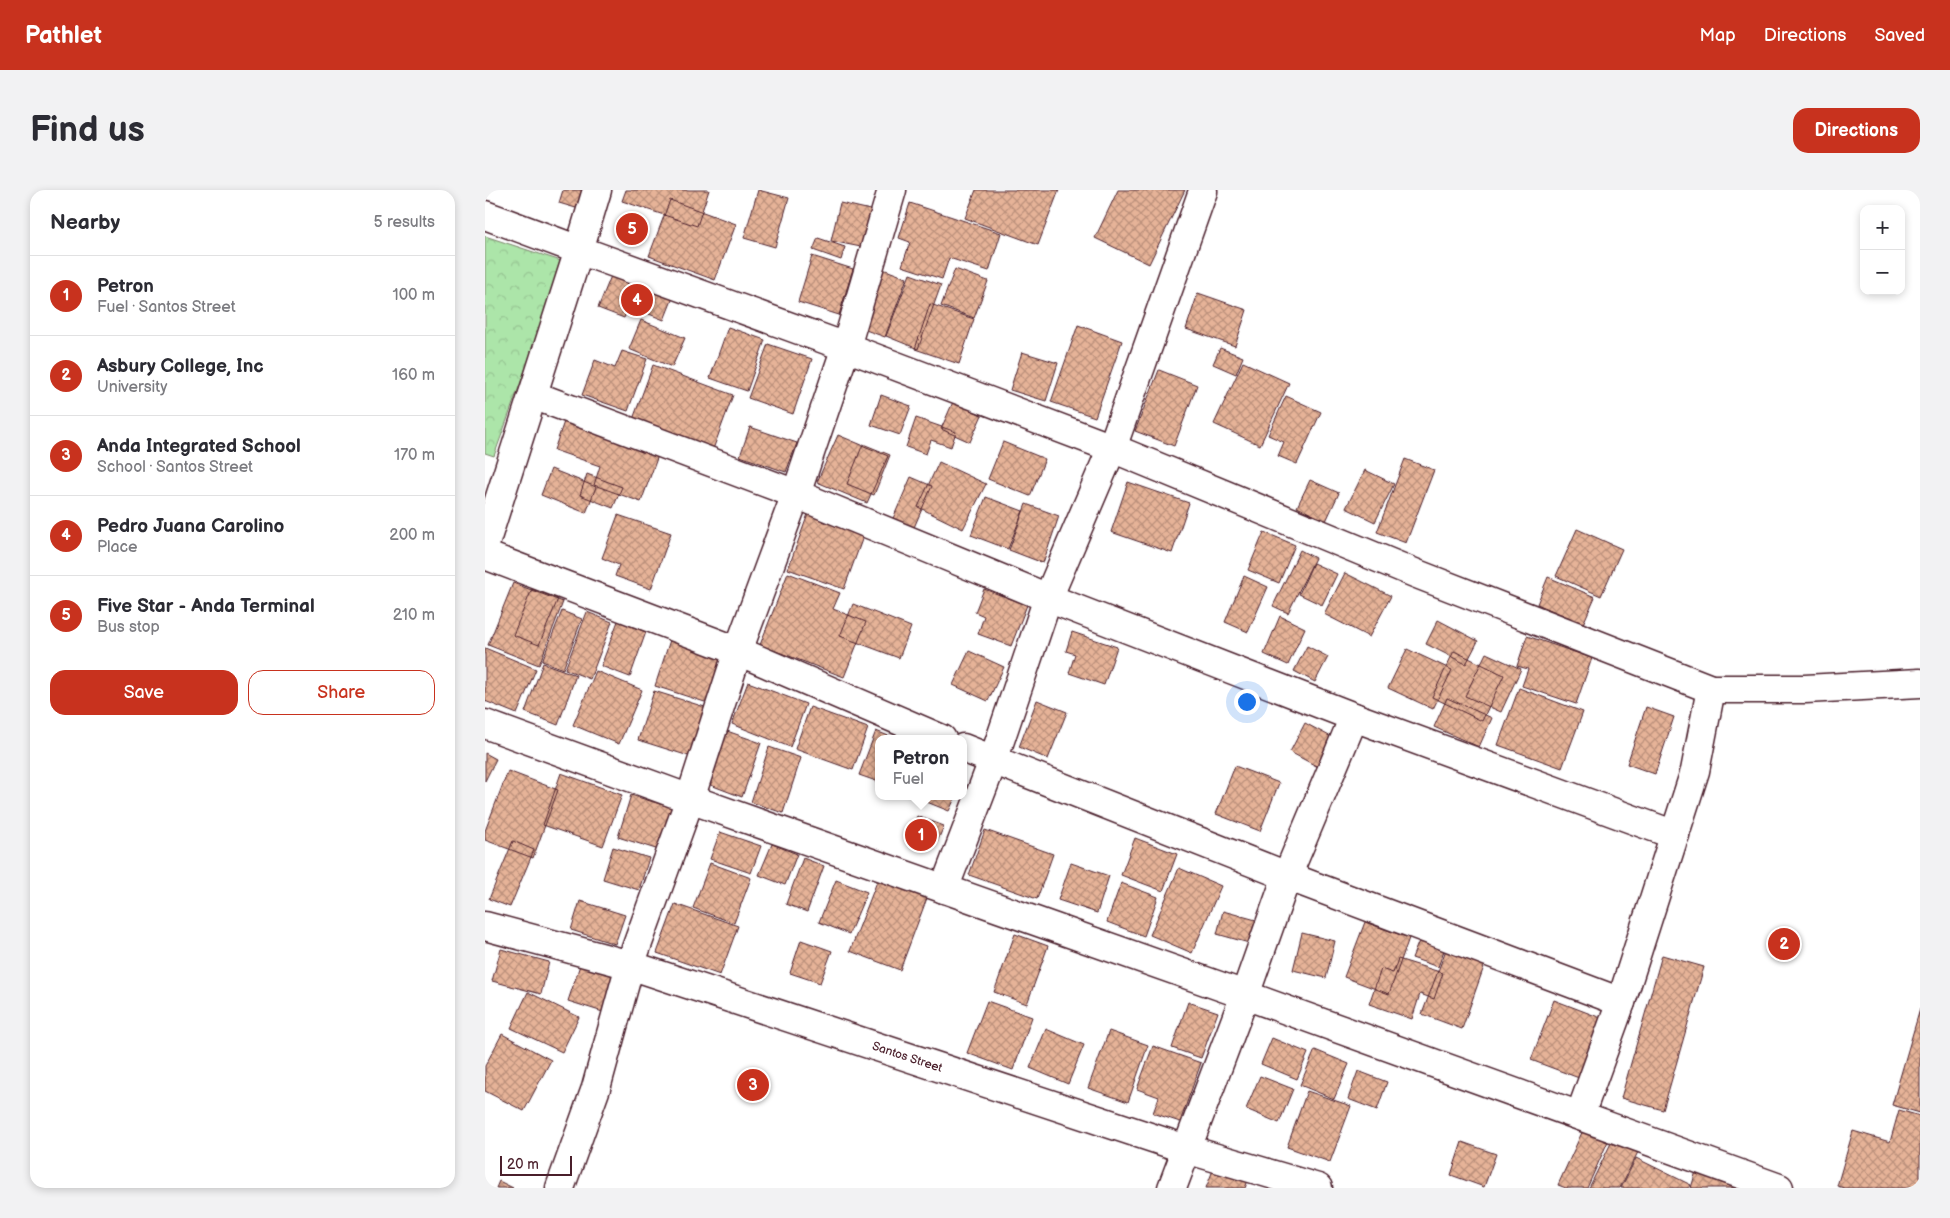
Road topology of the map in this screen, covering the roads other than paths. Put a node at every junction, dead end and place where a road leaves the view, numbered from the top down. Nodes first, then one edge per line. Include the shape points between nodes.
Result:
1 (597, 190) edge
2 (892, 190) edge
3 (1203, 191) edge
4 (485, 215) edge
5 (579, 250) junction
6 (846, 347) junction
7 (533, 395) junction
8 (1112, 448) junction
9 (796, 494) junction
10 (485, 544) edge
11 (485, 555) edge
12 (1048, 598) junction
13 (738, 650) junction
14 (1920, 683) edge
15 (1711, 689) junction
16 (1354, 717) junction
17 (485, 724) edge
18 (933, 735) edge
19 (967, 750) edge
20 (993, 761) junction
21 (690, 799) junction
22 (1675, 835) junction
23 (1287, 876) junction
24 (944, 889) junction
25 (485, 926) edge
26 (630, 965) junction
27 (1245, 995) junction
28 (1621, 1002) junction
29 (1581, 1115) junction
30 (1186, 1149) junction
31 (560, 1188) edge
32 (1172, 1188) edge
33 (1318, 1188) edge
34 (1779, 1188) edge

1 - 5 street
2 - 6 street
3 - 8 street
4 - 5 street
5 - 6 street
5 - 7 street
6 - 8 street
6 - 9 street
7 - 9 street
7 - 10 street
8 - 12 street
8 - 15 street via 1417,574
9 - 12 street
9 - 13 street
11 - 13 street
12 - 16 street
12 - 20 street
13 - 18 street
13 - 21 street
14 - 15 street via 1805,689
15 - 22 street via 1695,771
16 - 22 street
16 - 23 street
17 - 21 street
19 - 20 street
20 - 23 street
20 - 24 street
21 - 24 street
21 - 26 street
22 - 28 street
23 - 27 street
23 - 28 street
24 - 27 street
25 - 26 street, Santos Street
26 - 30 street, Santos Street
26 - 31 street via 596,1088
27 - 29 street
27 - 30 street
28 - 29 street
29 - 34 street
30 - 32 street
30 - 33 street, Santos Street

